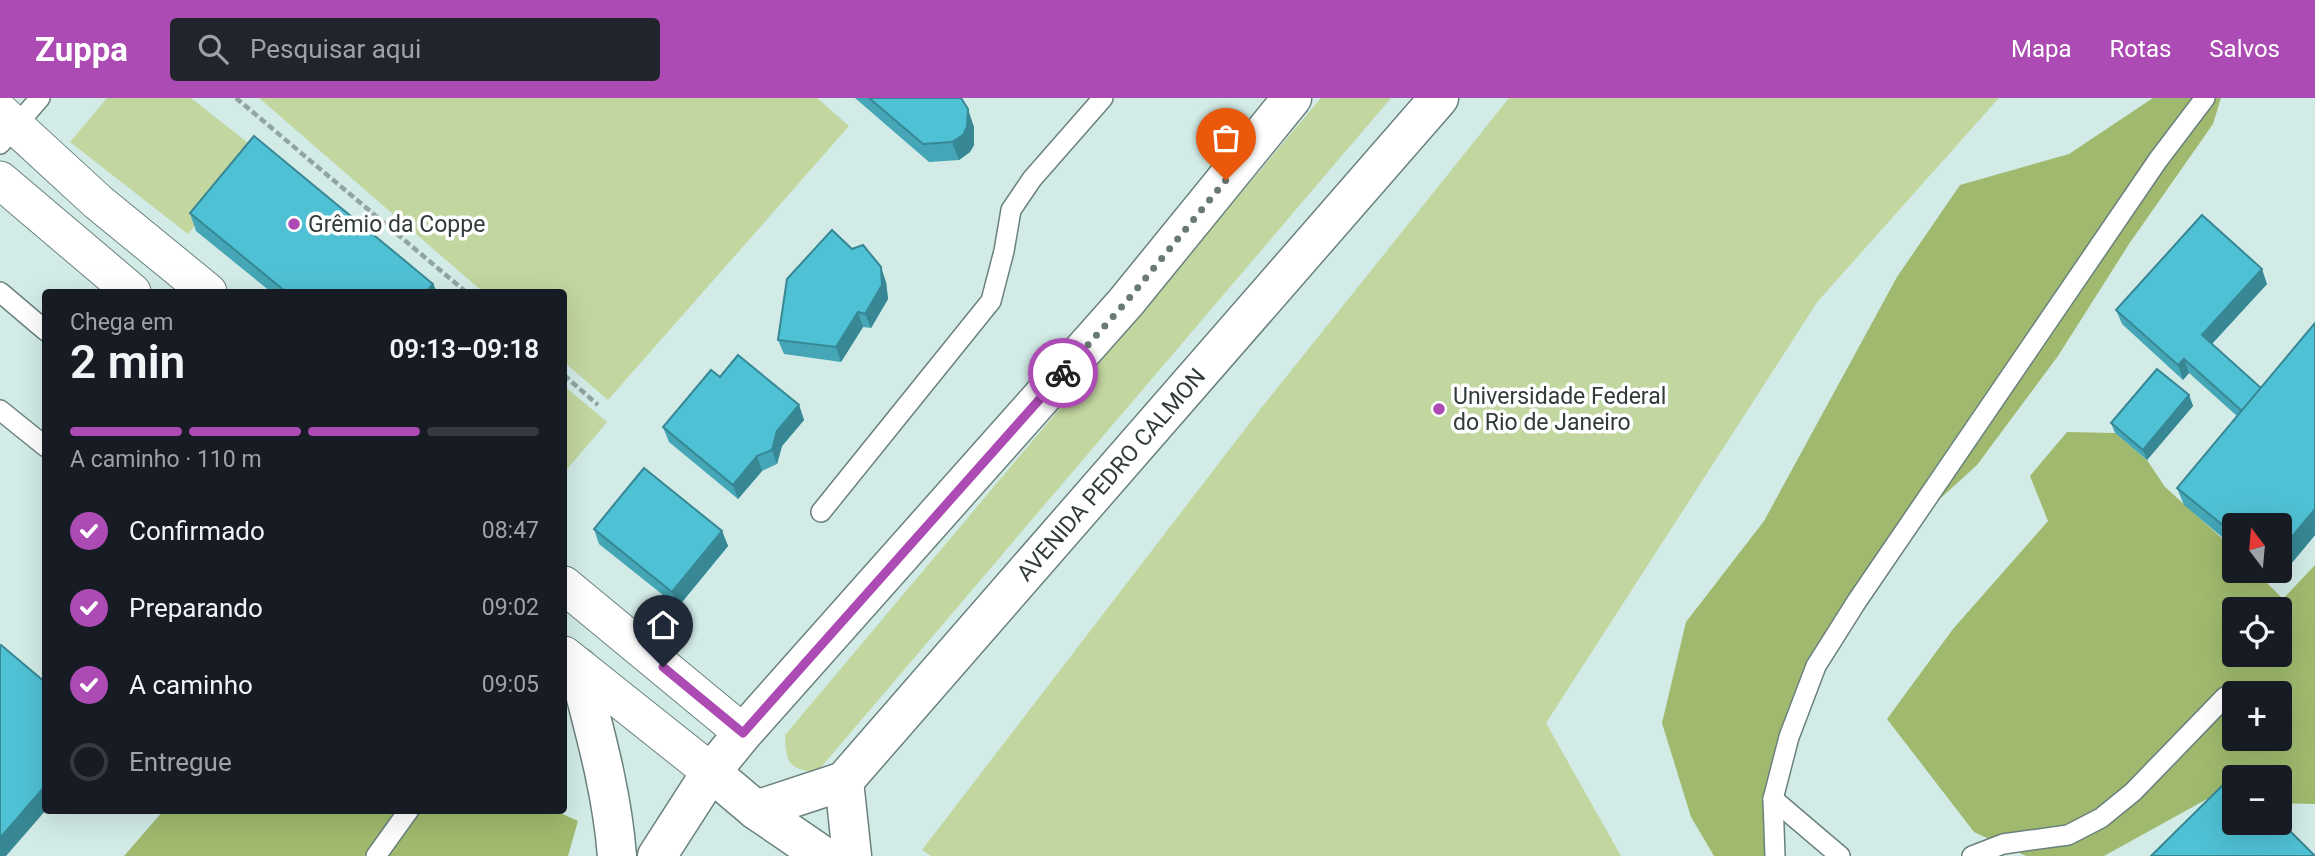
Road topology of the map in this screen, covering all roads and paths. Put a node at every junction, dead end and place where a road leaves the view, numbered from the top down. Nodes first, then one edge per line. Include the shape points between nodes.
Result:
1 (40, 98) edge
2 (236, 98) edge
3 (1103, 98) edge
4 (1292, 98) edge
5 (1439, 98) edge
6 (2205, 98) edge
7 (5, 128) edge
8 (0, 180) edge
9 (128, 289) edge
10 (204, 289) edge
11 (462, 289) edge
12 (0, 292) edge
13 (42, 328) edge
14 (567, 378) edge
15 (598, 405) dead end
16 (0, 410) edge
17 (42, 444) edge
18 (821, 512) dead end
19 (567, 587) edge
20 (571, 661) edge
21 (2222, 700) edge
22 (743, 733) junction
23 (710, 772) junction
24 (844, 781) junction
25 (1773, 799) junction
26 (756, 810) junction
27 (406, 814) edge
28 (376, 856) edge
29 (617, 856) edge
30 (657, 856) edge
31 (823, 856) edge
32 (852, 856) edge
33 (1775, 856) edge
34 (1840, 856) edge
35 (1972, 856) edge

1 - 7 lane
2 - 11 path
3 - 18 lane via 1032,179 1011,211 991,300
4 - 22 main road via 1126,302
5 - 24 main road, AVENIDA PEDRO CALMON
6 - 25 lane via 2158,160 1816,666 1789,737
7 - 10 street
8 - 9 street
12 - 13 lane
14 - 15 path
16 - 17 lane
19 - 22 street
20 - 23 street
20 - 29 main road via 606,771
21 - 35 lane via 2133,792 2101,818 2068,835 2003,845
22 - 23 main road
23 - 26 main road
23 - 30 main road
24 - 26 main road
24 - 32 main road
25 - 33 lane
25 - 34 lane
26 - 31 main road
27 - 28 lane

